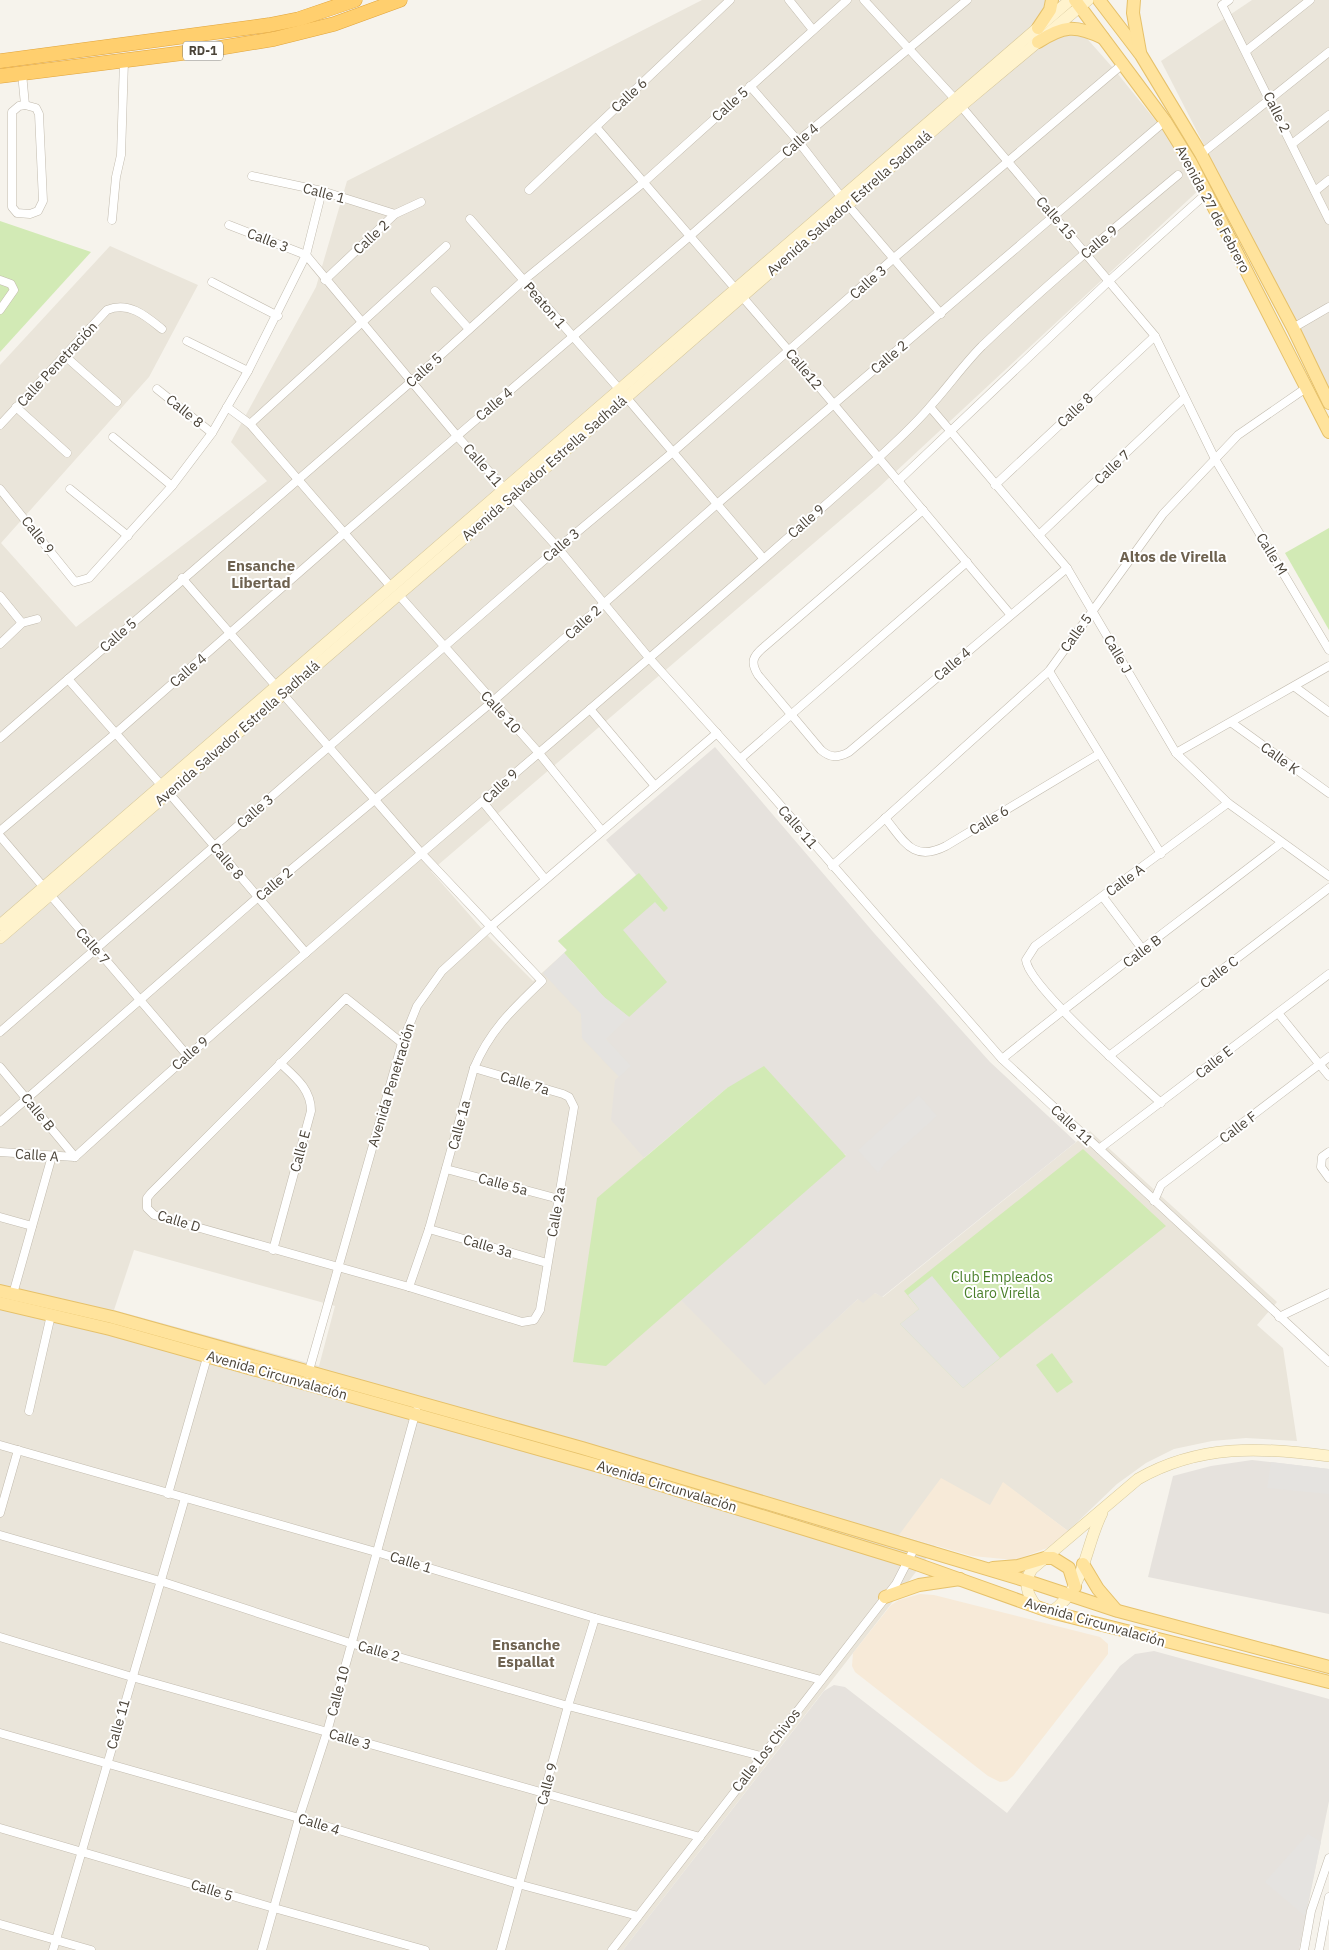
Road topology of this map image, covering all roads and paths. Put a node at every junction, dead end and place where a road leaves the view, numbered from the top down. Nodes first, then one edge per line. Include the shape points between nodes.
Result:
1 (355, 0) edge
2 (400, 0) edge
3 (730, 0) edge
4 (789, 0) edge
5 (847, 0) edge
6 (864, 0) edge
7 (967, 0) edge
8 (1052, 0) edge
9 (1099, 0) edge
10 (1134, 0) edge
11 (1310, 0) edge
12 (1078, 2) edge
13 (1226, 3) edge
14 (1038, 28) junction
15 (814, 30) junction
16 (1105, 40) junction
17 (1038, 42) junction
18 (908, 48) junction
19 (1246, 51) junction
20 (1329, 52) edge
21 (1141, 55) junction
22 (0, 61) edge
23 (124, 61) junction
24 (1124, 63) junction
25 (22, 73) junction
26 (0, 76) edge
27 (750, 86) junction
28 (1271, 100) junction
29 (958, 103) junction
30 (26, 105) junction
31 (1329, 115) edge
32 (1165, 121) junction
33 (596, 127) junction
34 (798, 141) junction
35 (1292, 144) junction
36 (1201, 154) junction
37 (1008, 162) junction
38 (1178, 175) dead end
39 (252, 176) dead end
40 (1329, 180) edge
41 (643, 183) junction
42 (1216, 184) junction
43 (529, 190) dead end
44 (322, 191) junction
45 (1315, 191) junction
46 (1206, 194) junction
47 (844, 201) junction
48 (421, 202) dead end
49 (395, 214) junction
50 (1053, 217) junction
51 (112, 220) dead end
52 (470, 220) dead end
53 (1329, 220) edge
54 (229, 225) dead end
55 (690, 236) junction
56 (446, 246) dead end
57 (1086, 252) junction
58 (306, 255) junction
59 (894, 258) junction
60 (0, 280) edge
61 (325, 280) junction
62 (524, 280) junction
63 (1110, 280) junction
64 (212, 282) dead end
65 (435, 291) dead end
66 (738, 293) junction
67 (1329, 306) edge
68 (0, 310) edge
69 (941, 314) junction
70 (278, 316) junction
71 (361, 322) junction
72 (1293, 328) junction
73 (162, 329) dead end
74 (469, 329) junction
75 (1155, 336) junction
76 (573, 337) junction
77 (187, 341) dead end
78 (789, 351) junction
79 (65, 356) junction
80 (248, 371) junction
81 (412, 381) junction
82 (1306, 388) junction
83 (157, 389) dead end
84 (623, 393) junction
85 (1184, 398) junction
86 (118, 402) dead end
87 (1329, 403) edge
88 (833, 404) junction
89 (227, 407) junction
90 (930, 407) junction
91 (16, 408) junction
92 (250, 424) junction
93 (0, 425) edge
94 (950, 432) junction
95 (1329, 432) edge
96 (212, 433) junction
97 (457, 436) junction
98 (114, 437) dead end
99 (673, 452) junction
100 (67, 453) dead end
101 (878, 457) junction
102 (1215, 459) junction
103 (296, 480) junction
104 (898, 481) junction
105 (995, 485) junction
106 (172, 486) junction
107 (0, 489) edge
108 (70, 489) dead end
109 (508, 494) junction
110 (716, 504) junction
111 (923, 510) junction
112 (343, 534) junction
113 (1039, 535) junction
114 (128, 536) junction
115 (558, 548) junction
116 (763, 558) junction
117 (967, 562) junction
118 (1066, 568) junction
119 (182, 578) junction
120 (394, 590) junction
121 (0, 596) edge
122 (603, 604) junction
123 (1092, 611) junction
124 (1010, 614) junction
125 (37, 619) dead end
126 (22, 623) junction
127 (230, 634) junction
128 (0, 644) edge
129 (443, 647) junction
130 (1329, 650) edge
131 (650, 659) junction
132 (1329, 666) edge
133 (1049, 671) junction
134 (68, 679) junction
135 (1295, 687) junction
136 (279, 691) junction
137 (492, 702) junction
138 (590, 709) junction
139 (1329, 712) edge
140 (791, 715) junction
141 (1232, 723) junction
142 (116, 733) junction
143 (717, 733) junction
144 (0, 738) edge
145 (329, 747) junction
146 (538, 752) junction
147 (1176, 753) junction
148 (1099, 754) junction
149 (740, 759) junction
150 (655, 786) junction
151 (165, 789) junction
152 (1329, 793) edge
153 (375, 799) junction
154 (483, 802) junction
155 (1228, 803) junction
156 (885, 818) junction
157 (0, 831) edge
158 (602, 831) junction
159 (0, 836) edge
160 (1281, 843) junction
161 (215, 846) junction
162 (422, 854) junction
163 (1161, 854) junction
164 (832, 866) junction
165 (1329, 876) edge
166 (545, 879) junction
167 (1329, 888) edge
168 (47, 892) junction
169 (1103, 897) junction
170 (257, 898) junction
171 (0, 924) edge
172 (489, 928) junction
173 (0, 938) edge
174 (95, 949) junction
175 (1144, 950) junction
176 (306, 952) junction
177 (1329, 974) edge
178 (141, 999) junction
179 (1063, 1010) junction
180 (1278, 1013) junction
181 (0, 1032) edge
182 (402, 1043) junction
183 (187, 1055) junction
184 (1109, 1056) junction
185 (1329, 1057) edge
186 (1002, 1059) junction
187 (280, 1063) junction
188 (1320, 1064) junction
189 (0, 1067) edge
190 (474, 1068) junction
191 (1329, 1076) edge
192 (27, 1098) junction
193 (572, 1102) joint
194 (1161, 1103) junction
195 (0, 1122) edge
196 (1099, 1150) junction
197 (0, 1152) edge
198 (1329, 1152) edge
199 (52, 1156) junction
200 (75, 1157) junction
201 (446, 1170) junction
202 (1329, 1178) edge
203 (559, 1199) junction
204 (1154, 1201) junction
205 (0, 1217) edge
206 (32, 1226) junction
207 (429, 1229) junction
208 (273, 1250) junction
209 (547, 1263) junction
210 (339, 1266) junction
211 (409, 1287) junction
212 (6, 1293) edge
213 (1329, 1293) edge
214 (0, 1303) edge
215 (51, 1315) junction
216 (1279, 1316) junction
217 (534, 1320) joint
218 (210, 1350) junction
219 (1329, 1362) edge
220 (306, 1377) junction
221 (420, 1402) junction
222 (28, 1411) dead end
223 (415, 1415) junction
224 (0, 1444) edge
225 (18, 1450) junction
226 (1329, 1456) edge
227 (168, 1494) junction
228 (185, 1498) junction
229 (1105, 1507) junction
230 (0, 1514) edge
231 (0, 1535) edge
232 (915, 1547) junction
233 (376, 1552) junction
234 (1045, 1558) junction
235 (908, 1561) junction
236 (1083, 1564) junction
237 (982, 1568) junction
238 (961, 1579) junction
239 (160, 1581) junction
240 (1027, 1581) junction
241 (1073, 1591) junction
242 (885, 1597) junction
243 (1036, 1606) junction
244 (1118, 1611) junction
245 (1051, 1612) junction
246 (595, 1618) junction
247 (0, 1637) edge
248 (350, 1643) junction
249 (1329, 1667) edge
250 (132, 1676) junction
251 (821, 1680) junction
252 (1329, 1682) edge
253 (568, 1706) junction
254 (327, 1732) junction
255 (0, 1733) edge
256 (761, 1756) junction
257 (106, 1765) junction
258 (545, 1795) junction
259 (299, 1818) junction
260 (0, 1828) edge
261 (700, 1837) junction
262 (82, 1851) junction
263 (1329, 1858) edge
264 (518, 1884) junction
265 (1329, 1896) edge
266 (274, 1908) junction
267 (638, 1916) junction
268 (0, 1924) edge
269 (56, 1939) junction
270 (53, 1950) edge
271 (91, 1950) edge
272 (262, 1950) edge
273 (425, 1950) edge
274 (500, 1950) edge
275 (612, 1950) edge
276 (1304, 1950) edge
277 (1319, 1950) edge

1 - 22 highway, RD-1 via 299,19 269,25
2 - 23 highway, RD-1 via 334,24 274,39
3 - 33 street, Calle 6
4 - 15 street
5 - 15 street, Calle 5
6 - 18 street, Calle 15
7 - 18 street, Calle 4
8 - 14 main road via 1050,10
9 - 21 main road, Avenida 27 de Febrero
10 - 21 main road via 1133,13
11 - 19 street
12 - 14 main road, Avenida Salvador Estrella Sadhalá
12 - 16 main road, Avenida 27 de Febrero
12 - 17 main road, Avenida Salvador Estrella Sadhalá
13 - 19 street, Calle 2
14 - 29 main road, Avenida Salvador Estrella Sadhalá
15 - 27 street, Calle 5
16 - 17 main road via 1092,33 1064,28
16 - 24 main road, Avenida 27 de Febrero
17 - 29 main road, Avenida Salvador Estrella Sadhalá
18 - 29 street, Calle 15
18 - 34 street, Calle 4
19 - 28 street, Calle 2
20 - 28 street
21 - 36 main road, Avenida 27 de Febrero
23 - 25 highway, RD-1
23 - 51 street via 122,155 116,177
24 - 32 main road, Avenida 27 de Febrero
24 - 37 street, Calle 3
25 - 26 highway, RD-1
25 - 30 street
27 - 34 street
27 - 41 street, Calle 5
28 - 35 street, Calle 2
28 - 36 street
29 - 37 street, Calle 15
29 - 47 main road, Avenida Salvador Estrella Sadhalá
30 - 30 street via 36,108 39,114 43,201 38,211 30,214 17,213 12,207 12,112
31 - 35 street
32 - 46 main road, Avenida 27 de Febrero
32 - 50 street, Calle 2
33 - 41 street, Calle12
33 - 43 street, Calle 6
34 - 47 street
34 - 55 street, Calle 4
35 - 45 street, Calle 2
36 - 42 main road, Avenida 27 de Febrero
37 - 50 street, Calle 15
37 - 59 street, Calle 3
38 - 57 street, Calle 9
39 - 44 street, Calle 1
40 - 45 street
41 - 55 street, Calle12
41 - 62 street, Calle 5
42 - 46 street
42 - 72 main road, Avenida 27 de Febrero
44 - 49 street, Calle 1
44 - 58 street
45 - 53 street, Calle 2
46 - 63 street
46 - 82 main road, Avenida 27 de Febrero
47 - 59 street
47 - 66 main road, Avenida Salvador Estrella Sadhalá
48 - 49 street, Calle 2
49 - 61 street, Calle 2
50 - 57 street, Calle 15
50 - 69 street, Calle 2
52 - 62 street, Peaton 1
54 - 58 street, Calle 3
55 - 66 street, Calle12
55 - 76 street, Calle 4
56 - 71 street
57 - 63 street, Calle 15
57 - 90 street, Calle 9 via 979,349
58 - 61 street, Calle 11
58 - 70 street
59 - 69 street
59 - 78 street, Calle 3
60 - 68 street via 13,288 11,297
61 - 71 street, Calle 11
62 - 74 street, Calle 5
62 - 76 street, Peaton 1
63 - 75 street, Calle 15
63 - 94 street
64 - 70 street
65 - 74 street
66 - 78 street, Calle12
66 - 84 main road, Avenida Salvador Estrella Sadhalá
67 - 72 street
69 - 88 street, Calle 2
70 - 80 street
71 - 81 street, Calle 11
71 - 92 street
72 - 87 main road, Avenida 27 de Febrero
73 - 79 street, Calle Penetración via 138,311 116,306 98,319
74 - 81 street, Calle 5
75 - 85 street, Calle 15
75 - 105 street, Calle 8
76 - 84 street, Peaton 1
76 - 97 street, Calle 4
77 - 80 street
78 - 88 street, Calle12
78 - 99 street, Calle 3
79 - 86 street
79 - 91 street, Calle Penetración
80 - 89 street
81 - 97 street, Calle 11
81 - 103 street, Calle 5
82 - 87 street
82 - 95 main road, Avenida 27 de Febrero
82 - 102 street, Calle 5 via 1238,435
83 - 96 street, Calle 8
84 - 99 street, Peaton 1
84 - 109 main road, Avenida Salvador Estrella Sadhalá
85 - 102 street, Calle 15
85 - 113 street, Calle 7
88 - 101 street, Calle12
88 - 110 street, Calle 2
89 - 92 street, Calle 10
89 - 96 street
90 - 94 street, Calle J
90 - 101 street, Calle 9
91 - 93 street, Calle Penetración
91 - 100 street
92 - 103 street, Calle 10
94 - 104 street
94 - 105 street, Calle J
96 - 106 street
97 - 109 street, Calle 11
97 - 112 street, Calle 4
98 - 106 street
99 - 110 street, Peaton 1
99 - 115 street, Calle 3
101 - 104 street, Calle12
101 - 116 street, Calle 9
102 - 123 street, Calle 5 via 1163,514
102 - 130 street, Calle M
103 - 112 street, Calle 10
103 - 119 street, Calle 5
104 - 111 street, Calle12
105 - 113 street, Calle J
106 - 114 street
107 - 114 street, Calle 9 via 75,582 89,578
108 - 114 street
109 - 115 street, Calle 11
109 - 120 main road, Avenida Salvador Estrella Sadhalá
110 - 116 street, Peaton 1
110 - 122 street, Calle 2
111 - 117 street, Calle12
111 - 140 street via 758,652 752,664
112 - 120 street, Calle 10
112 - 127 street, Calle 4
113 - 118 street, Calle J
115 - 122 street, Calle 11
115 - 129 street, Calle 3
116 - 131 street, Calle 9
117 - 124 street, Calle12
117 - 140 street
118 - 123 street, Calle J
118 - 124 street, Calle 4
119 - 127 street
119 - 134 street, Calle 5
120 - 129 street, Calle 10
120 - 136 main road, Avenida Salvador Estrella Sadhalá
121 - 126 street
122 - 131 street, Calle 11
122 - 137 street, Calle 2
123 - 133 street, Calle 5
123 - 147 street, Calle J
124 - 140 street, Calle 4 via 849,752 836,757 826,754
125 - 126 street
126 - 128 street
127 - 136 street
127 - 142 street, Calle 4
129 - 137 street, Calle 10
129 - 145 street, Calle 3
131 - 138 street, Calle 9
131 - 143 street, Calle 11
132 - 135 street
133 - 148 street
133 - 156 street, Calle 5
134 - 142 street, Calle 8
134 - 144 street, Calle 5
135 - 139 street
135 - 141 street
136 - 145 street
136 - 151 main road, Avenida Salvador Estrella Sadhalá
137 - 146 street, Calle 10
137 - 153 street, Calle 2
138 - 146 street, Calle 9
138 - 150 street
140 - 149 street
141 - 147 street
141 - 152 street, Calle K
142 - 151 street, Calle 8
142 - 157 street, Calle 4
143 - 149 street, Calle 11
143 - 150 street, Avenida Penetración
145 - 153 street
145 - 161 street, Calle 3
146 - 154 street, Calle 9
146 - 158 street, Calle 10
147 - 155 street, Calle J
148 - 156 street, Calle 6 via 930,853 919,854 911,848
148 - 163 street
149 - 164 street, Calle 11
150 - 158 street, Avenida Penetración
151 - 161 street, Calle 8
151 - 168 main road, Avenida Salvador Estrella Sadhalá
153 - 162 street
153 - 170 street, Calle 2
154 - 162 street, Calle 9
154 - 166 street
155 - 160 street, Calle J
155 - 163 street, Calle A
156 - 164 street, Calle 5
158 - 166 street, Avenida Penetración
159 - 168 street, Calle 7
160 - 165 street, Calle J
160 - 175 street, Calle B
161 - 170 street, Calle 8
161 - 174 street, Calle 3
162 - 172 street
162 - 176 street, Calle 9
163 - 169 street, Calle A
164 - 186 street, Calle 11
166 - 172 street, Avenida Penetración
167 - 184 street, Calle C
168 - 171 main road, Avenida Salvador Estrella Sadhalá
168 - 173 main road, Avenida Salvador Estrella Sadhalá
168 - 174 street, Calle 7
169 - 175 street
169 - 179 street, Calle A via 1035,946 1026,960 1030,973
170 - 176 street, Calle 8
170 - 178 street, Calle 2
172 - 182 street, Avenida Penetración via 442,971 417,1006
172 - 190 street, Calle 1a via 542,982 496,1027
174 - 178 street, Calle 7
174 - 181 street, Calle 3
175 - 179 street, Calle B
176 - 183 street, Calle 9
177 - 180 street, Calle E
178 - 183 street, Calle 7
178 - 192 street, Calle 2
179 - 184 street
179 - 186 street, Calle B
180 - 188 street
180 - 194 street, Calle E
182 - 187 street, Calle D via 346,998
182 - 210 street, Avenida Penetración
183 - 200 street, Calle 9
184 - 194 street
185 - 188 street, Calle F
186 - 196 street, Calle 11
187 - 208 street, Calle E via 305,1088 311,1110
187 - 208 street, Calle D via 146,1201 147,1208 154,1215
188 - 191 street
188 - 204 street, Calle F via 1161,1185
189 - 192 street, Calle B
190 - 193 street, Calle 7a via 562,1094
190 - 201 street, Calle 1a
192 - 195 street, Calle 2
192 - 200 street, Calle B
193 - 203 street, Calle 2a via 574,1108
194 - 196 street, Calle E
196 - 204 street, Calle 11
197 - 199 street, Calle A
198 - 202 street via 1322,1157 1321,1167
199 - 200 street, Calle A
199 - 206 street
201 - 203 street, Calle 5a
201 - 207 street, Calle 1a
203 - 209 street, Calle 2a
204 - 216 street, Calle 11
205 - 206 street
206 - 212 street
207 - 209 street, Calle 3a
207 - 211 street, Calle 1a
208 - 210 street, Calle D
209 - 217 street, Calle 2a via 540,1310
210 - 211 street, Calle D
210 - 220 street, Avenida Penetración
211 - 217 street, Calle D via 522,1322
212 - 218 main road, Avenida Circunvalación via 112,1317
213 - 216 street
214 - 215 main road, Avenida Circunvalación
215 - 218 main road, Avenida Circunvalación
215 - 222 street
216 - 219 street, Calle 11
218 - 220 main road, Avenida Circunvalación
218 - 227 street
220 - 221 main road, Avenida Circunvalación
220 - 223 main road, Avenida Circunvalación
221 - 223 street, Calle 10
221 - 232 main road, Avenida Circunvalación
223 - 233 street, Calle 10
223 - 235 main road, Avenida Circunvalación via 616,1471
224 - 225 street, Calle 1
225 - 227 street, Calle 1
225 - 230 street
226 - 229 main road via 1253,1450 1203,1453 1156,1469 1138,1479
227 - 228 street, Calle 1
228 - 233 street, Calle 1
228 - 239 street, Calle 11
229 - 234 main road
229 - 236 main road
231 - 239 street, Calle 2
232 - 235 street, Calle Los Chivos
232 - 237 main road, Avenida Circunvalación
233 - 246 street, Calle 1
233 - 248 street, Calle 10
234 - 237 main road via 1018,1566
234 - 240 main road via 1032,1569
234 - 241 main road via 1059,1560 1068,1568
235 - 238 main road, Avenida Circunvalación
235 - 242 street, Calle Los Chivos
236 - 241 main road
236 - 244 main road via 1098,1589
237 - 240 main road, Avenida Circunvalación
238 - 242 main road via 919,1585
238 - 243 main road, Avenida Circunvalación
239 - 248 street, Calle 2
239 - 250 street, Calle 11
240 - 241 main road, Avenida Circunvalación
240 - 243 main road via 1028,1595
241 - 244 main road, Avenida Circunvalación
241 - 245 main road
242 - 251 street, Calle Los Chivos
243 - 245 main road, Avenida Circunvalación
244 - 249 main road, Avenida Circunvalación
245 - 252 main road, Avenida Circunvalación
246 - 251 street, Calle 1
246 - 253 street, Calle 9
247 - 250 street, Calle 3
248 - 253 street, Calle 2
248 - 254 street, Calle 10
250 - 254 street, Calle 3
250 - 257 street, Calle 11
251 - 256 street, Calle Los Chivos
253 - 256 street, Calle 2
253 - 258 street, Calle 9
254 - 258 street, Calle 3
254 - 259 street, Calle 10
255 - 257 street, Calle 4
256 - 261 street, Calle Los Chivos
257 - 259 street, Calle 4
257 - 262 street, Calle 11
258 - 261 street, Calle 3
258 - 264 street, Calle 9
259 - 264 street, Calle 4
259 - 266 street, Calle 10
260 - 262 street, Calle 5
261 - 267 street, Calle Los Chivos
262 - 266 street, Calle 5
262 - 269 street, Calle 11
263 - 276 street via 1312,1911
264 - 267 street, Calle 4
264 - 274 street, Calle 9
265 - 277 street
266 - 272 street, Calle 10
266 - 273 street, Calle 5
267 - 275 street, Calle Los Chivos
268 - 269 street
269 - 270 street, Calle 11
269 - 271 street

